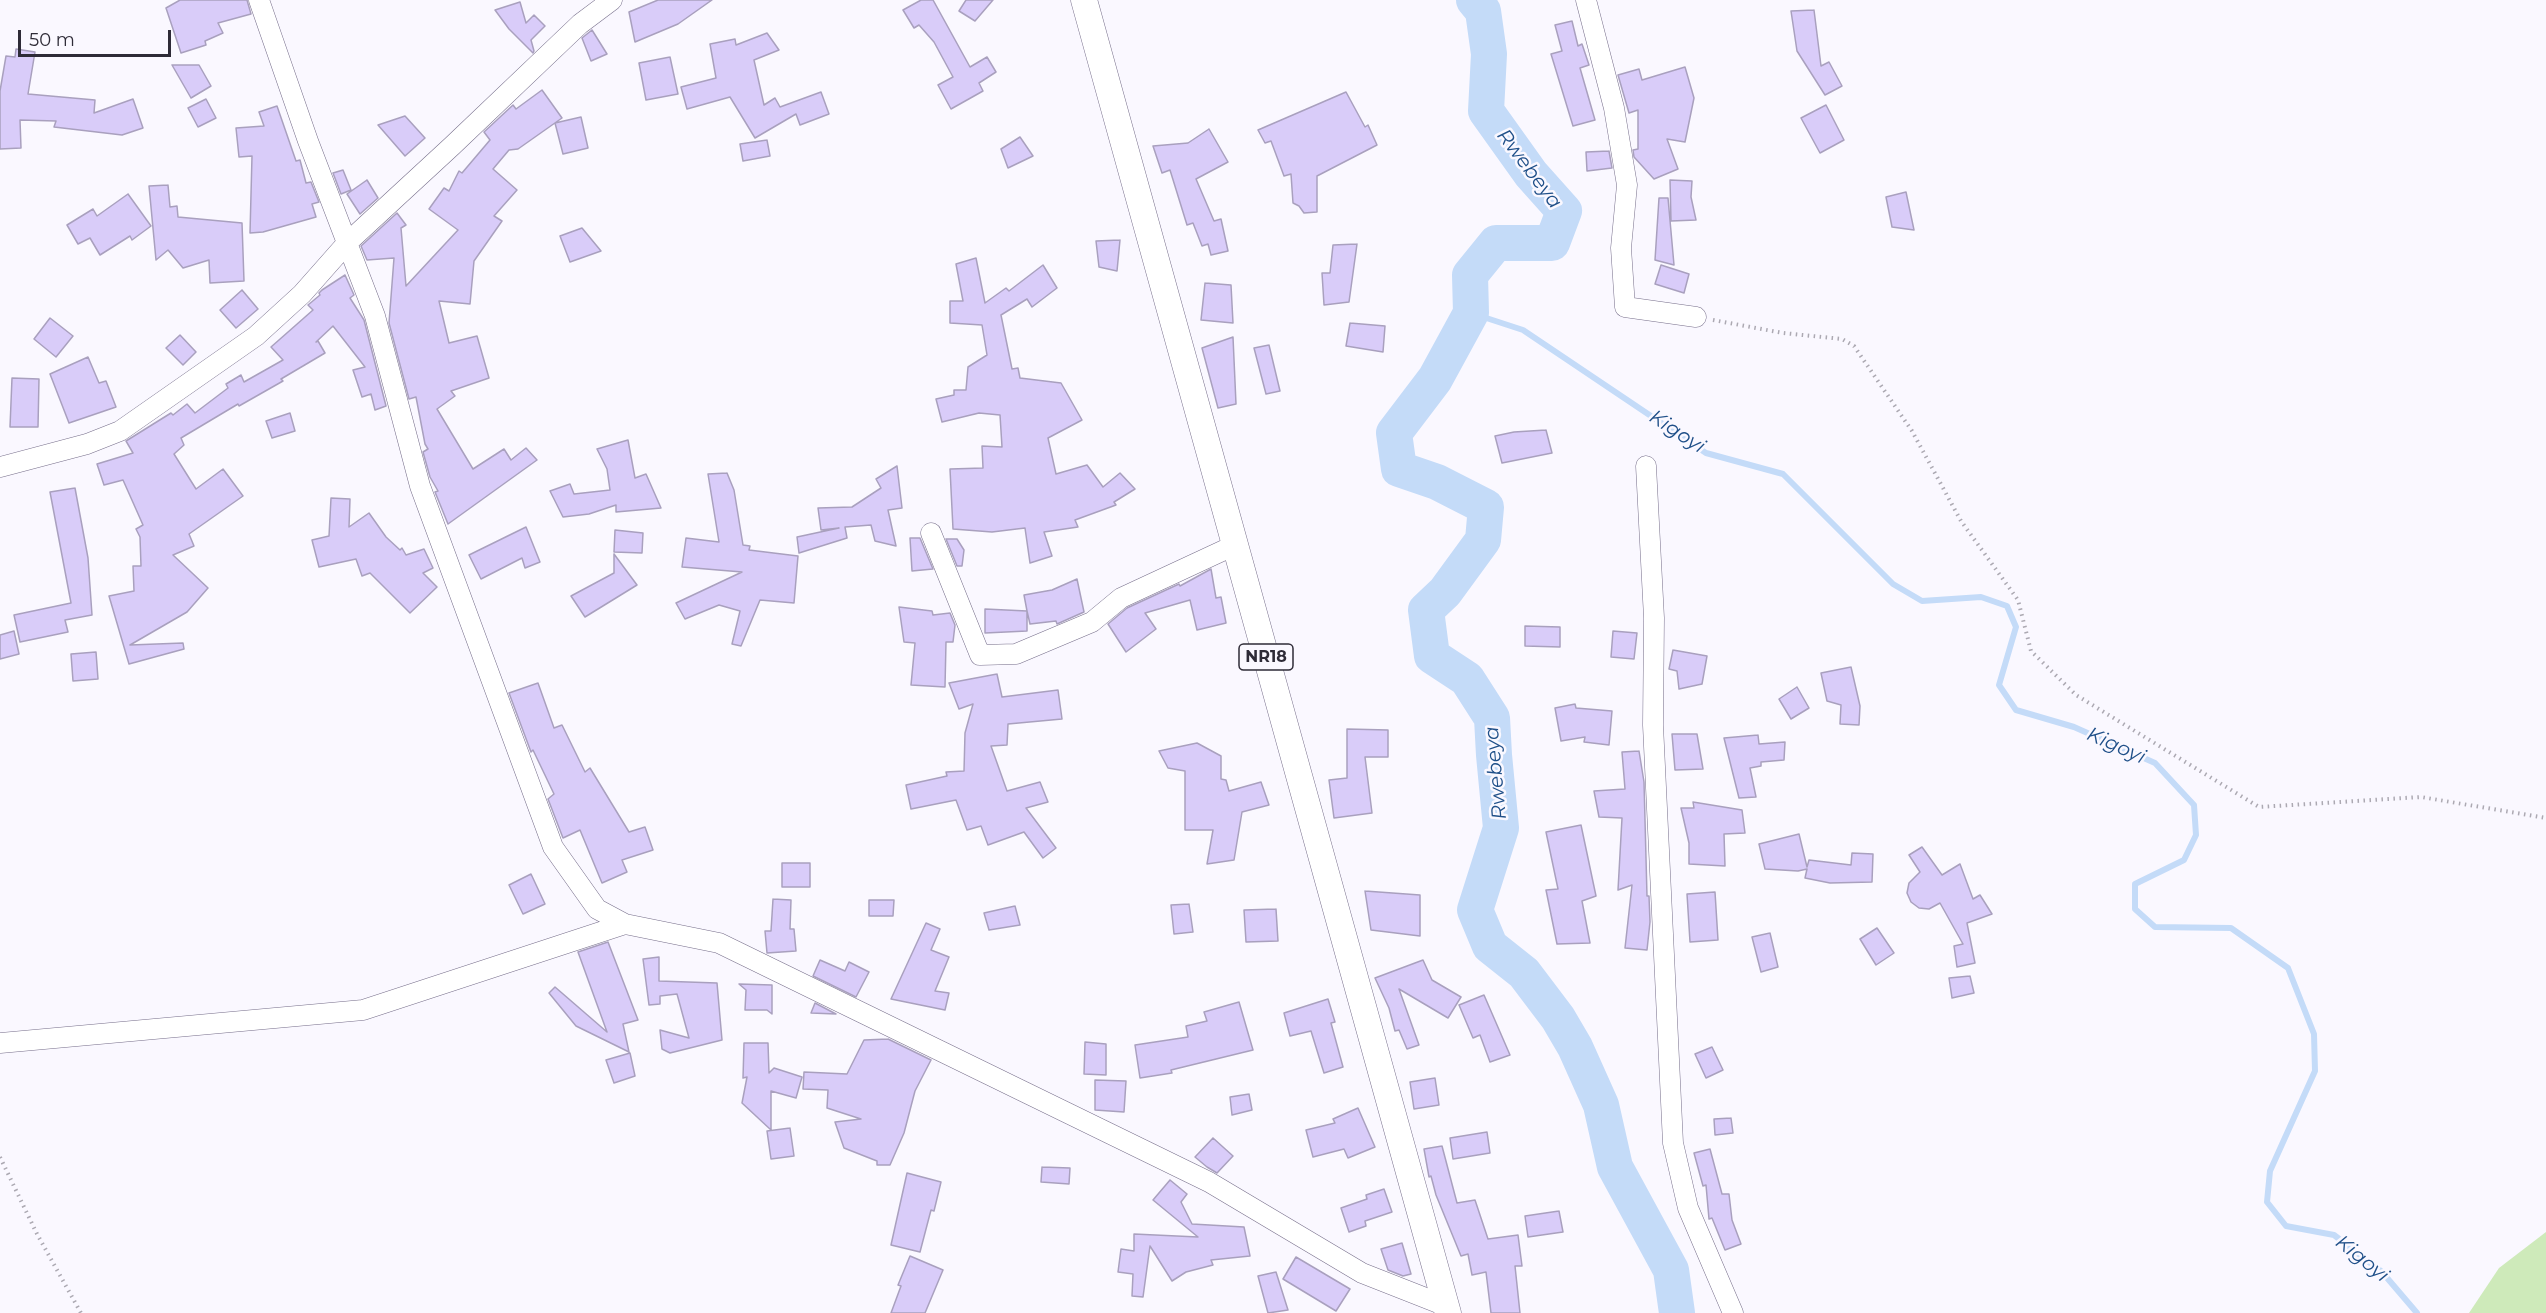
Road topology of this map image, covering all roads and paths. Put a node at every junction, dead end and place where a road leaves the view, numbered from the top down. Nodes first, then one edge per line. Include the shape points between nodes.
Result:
1 (259, 0) edge
2 (612, 0) edge
3 (1084, 0) edge
4 (1586, 0) edge
5 (348, 242) junction
6 (1696, 317) joint
7 (1646, 466) dead end
8 (0, 467) edge
9 (931, 533) dead end
10 (1235, 545) junction
11 (2546, 818) edge
12 (625, 924) junction
13 (0, 1043) edge
14 (0, 1157) edge
15 (1447, 1309) edge
16 (81, 1313) edge
17 (1733, 1313) edge

1 - 5 street
2 - 5 street via 580,24
3 - 10 main road, NR18
4 - 6 street via 1614,108 1627,185 1622,248 1624,307
5 - 8 street via 302,294 256,336 120,431
5 - 12 street via 375,316 420,486 554,847 597,909
6 - 11 path via 1842,339 1854,345 1912,431 1961,521 2018,600 2031,651 2076,695 2259,807 2421,797
7 - 17 street via 1654,618 1653,725 1673,1143 1688,1208
9 - 10 street via 980,655 1016,654 1092,622 1121,598
10 - 15 main road, NR18
12 - 13 street via 363,1010
12 - 15 street via 719,943 1209,1182 1362,1273
14 - 16 path

